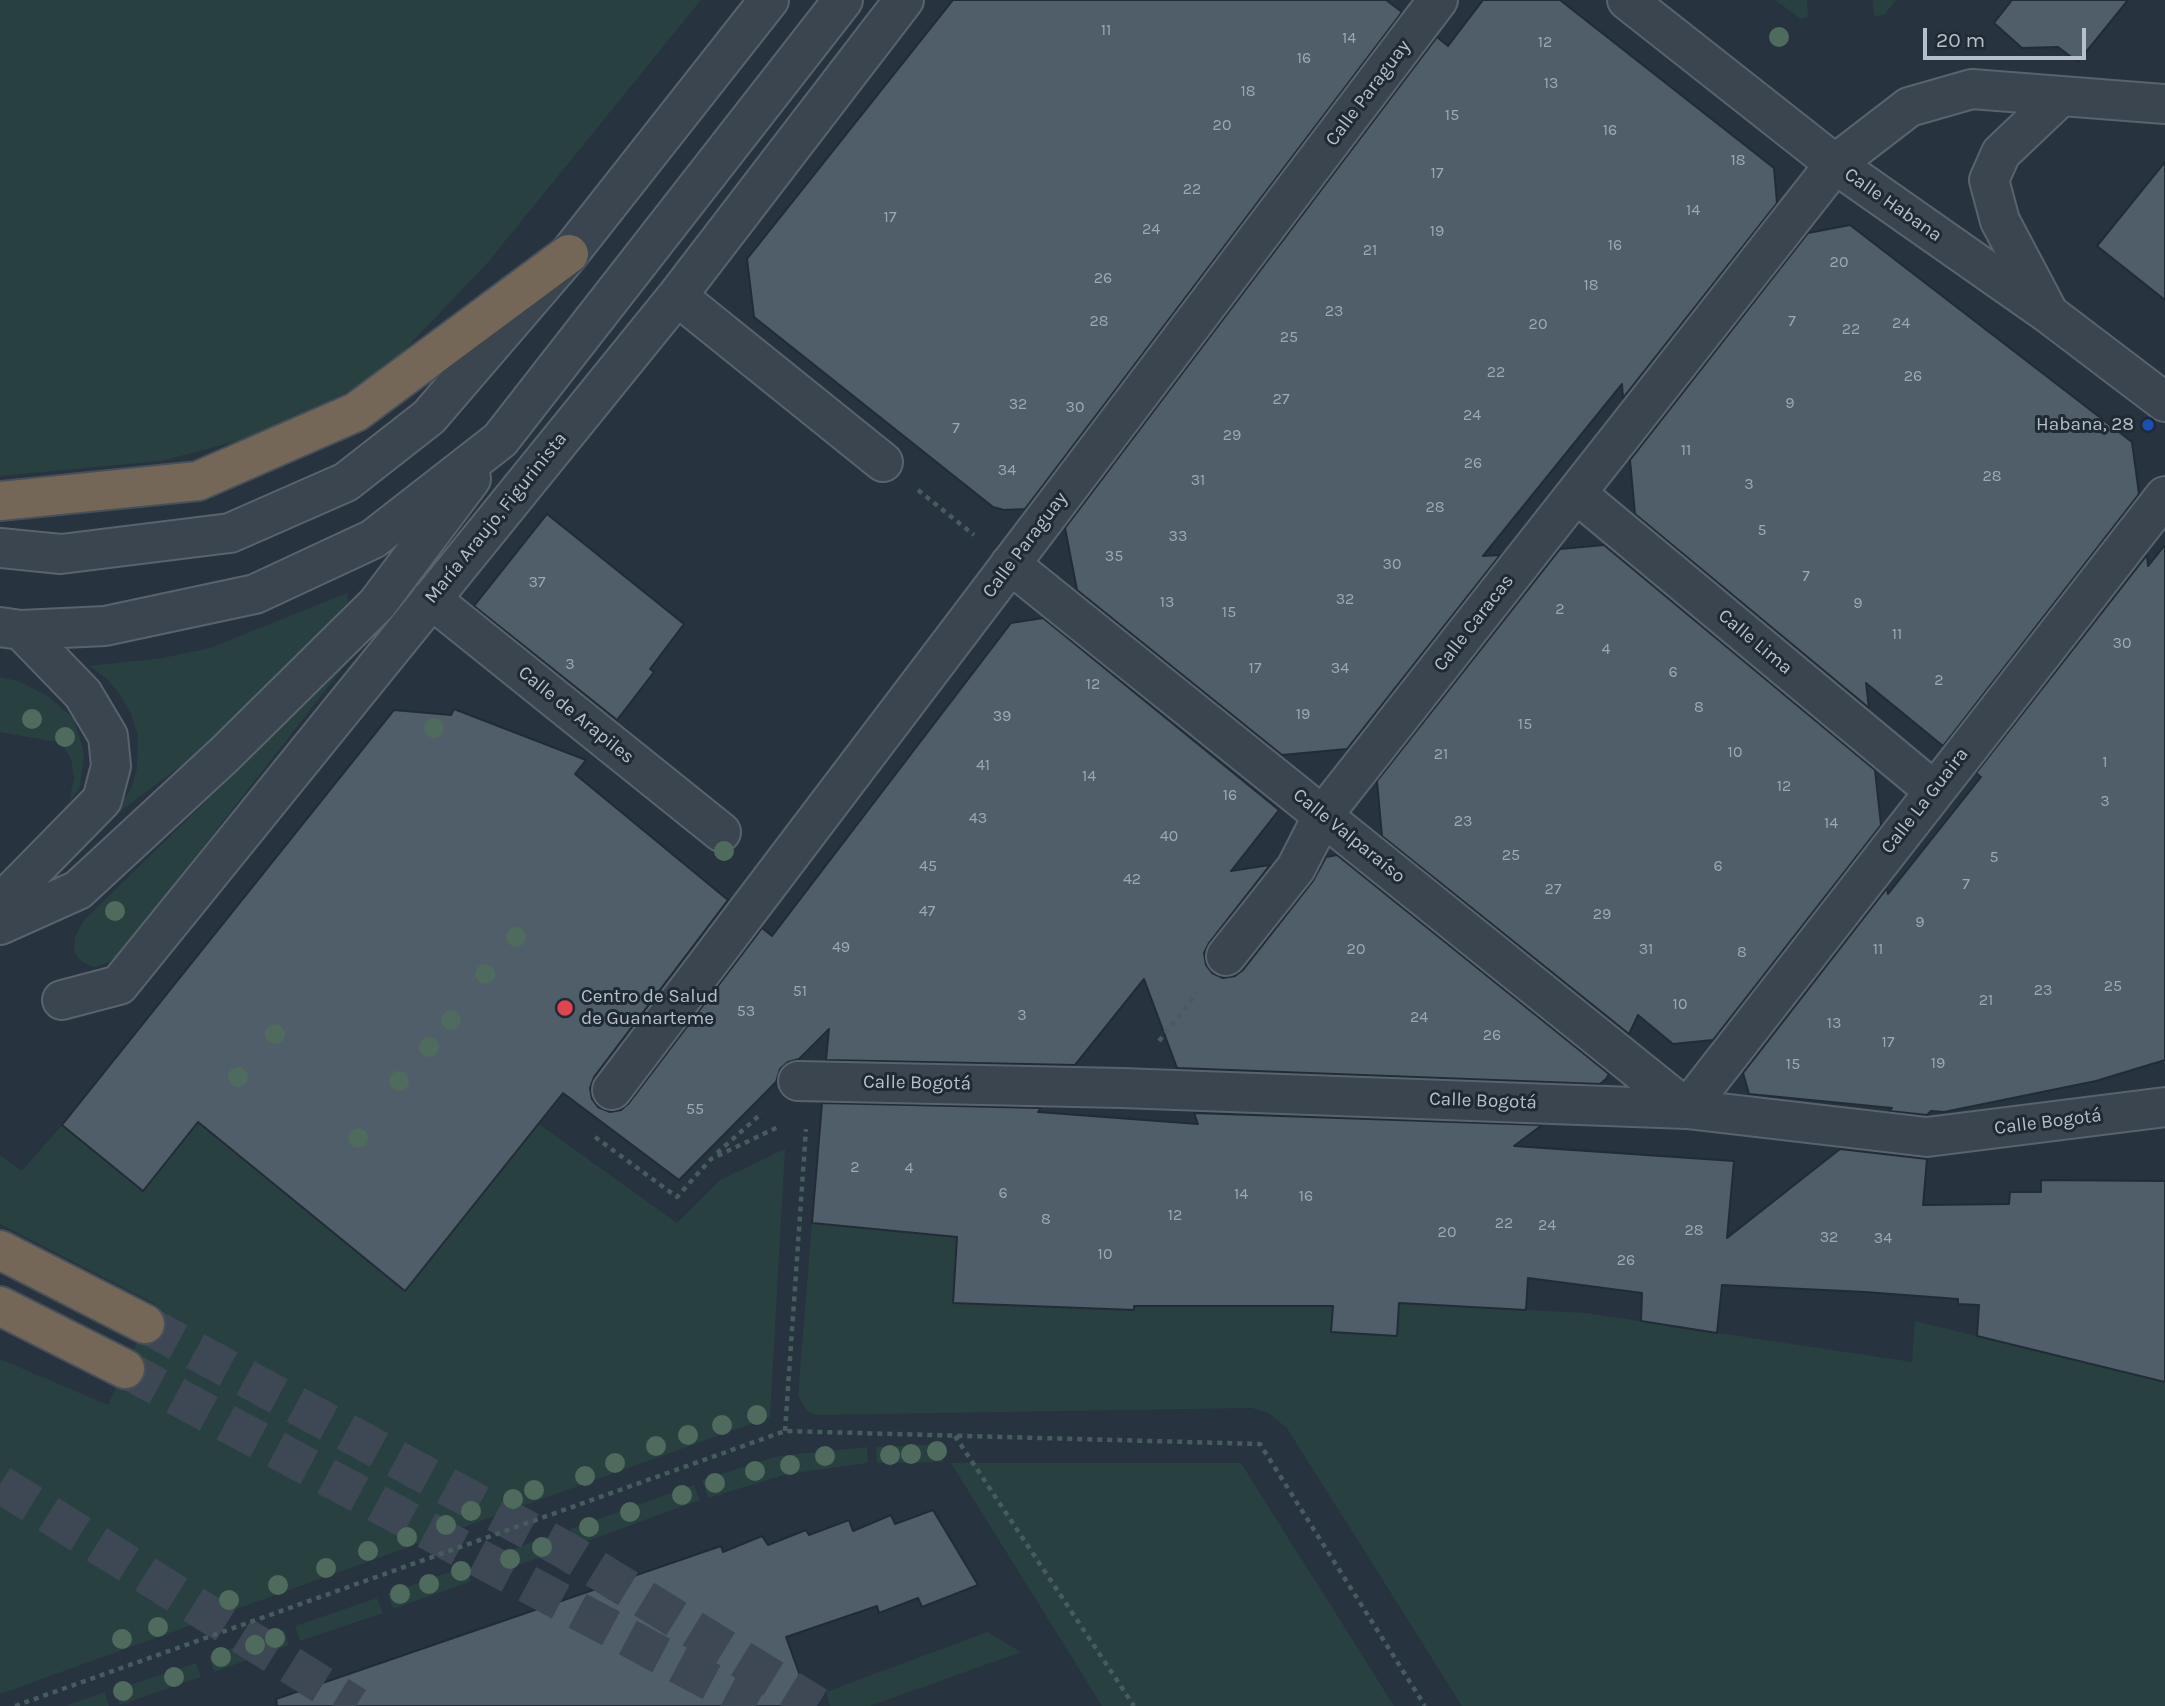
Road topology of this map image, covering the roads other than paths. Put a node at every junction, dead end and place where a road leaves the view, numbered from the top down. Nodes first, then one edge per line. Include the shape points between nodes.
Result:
1 (769, 0) edge
2 (843, 0) edge
3 (904, 0) edge
4 (1438, 0) edge
5 (1627, 0) edge
6 (2060, 97) junction
7 (2165, 104) edge
8 (1835, 164) junction
9 (569, 254) junction
10 (677, 296) junction
11 (2049, 314) junction
12 (2165, 402) edge
13 (500, 440) junction
14 (883, 461) road end
15 (1577, 494) junction
16 (2165, 496) edge
17 (0, 501) edge
18 (0, 548) edge
19 (1010, 564) junction
20 (431, 598) junction
21 (10, 629) edge
22 (1933, 790) junction
23 (1323, 815) junction
24 (721, 832) dead end
25 (0, 904) edge
26 (0, 925) edge
27 (1226, 956) road end
28 (62, 1000) dead end
29 (799, 1081) road end
30 (612, 1090) road end
31 (2165, 1107) edge
32 (1687, 1109) junction
33 (0, 1250) edge
34 (0, 1306) edge
35 (145, 1324) tunnel mouth
36 (125, 1369) tunnel mouth

1 - 9 street
2 - 13 street, María Araujo, Figurinista
3 - 10 street, María Araujo, Figurinista
4 - 19 street, Calle Paraguay
5 - 8 street, Calle Habana
6 - 7 street, Calle Caracas
6 - 8 street, Calle Caracas via 1972,89 1909,107
6 - 11 street via 2001,153 1989,180 2000,221
8 - 11 street, Calle Habana
8 - 15 street, Calle Caracas
9 - 17 highway via 356,412 198,481
9 - 18 street via 429,417 346,482 230,533 61,554
10 - 14 street
10 - 20 street, María Araujo, Figurinista
11 - 12 street, Calle Habana
13 - 21 street, María Araujo, Figurinista via 373,539 255,594 105,626
13 - 26 street, María Araujo, Figurinista via 377,604 224,755 78,890
15 - 22 street, Calle Lima
15 - 23 street, Calle Caracas
16 - 22 street, Calle La Guaira
19 - 23 street, Calle Valparaíso
19 - 30 street, Calle Paraguay
20 - 24 street, Calle de Arapiles
20 - 28 street, María Araujo, Figurinista via 119,985
21 - 25 street via 83,694 108,736 111,766 102,800
22 - 32 street, Calle La Guaira
23 - 27 street, Calle Caracas via 1296,868
23 - 32 street, Calle Valparaíso
29 - 32 street, Calle Bogotá
31 - 32 street, Calle Bogotá via 1927,1137
33 - 35 highway
34 - 36 highway

